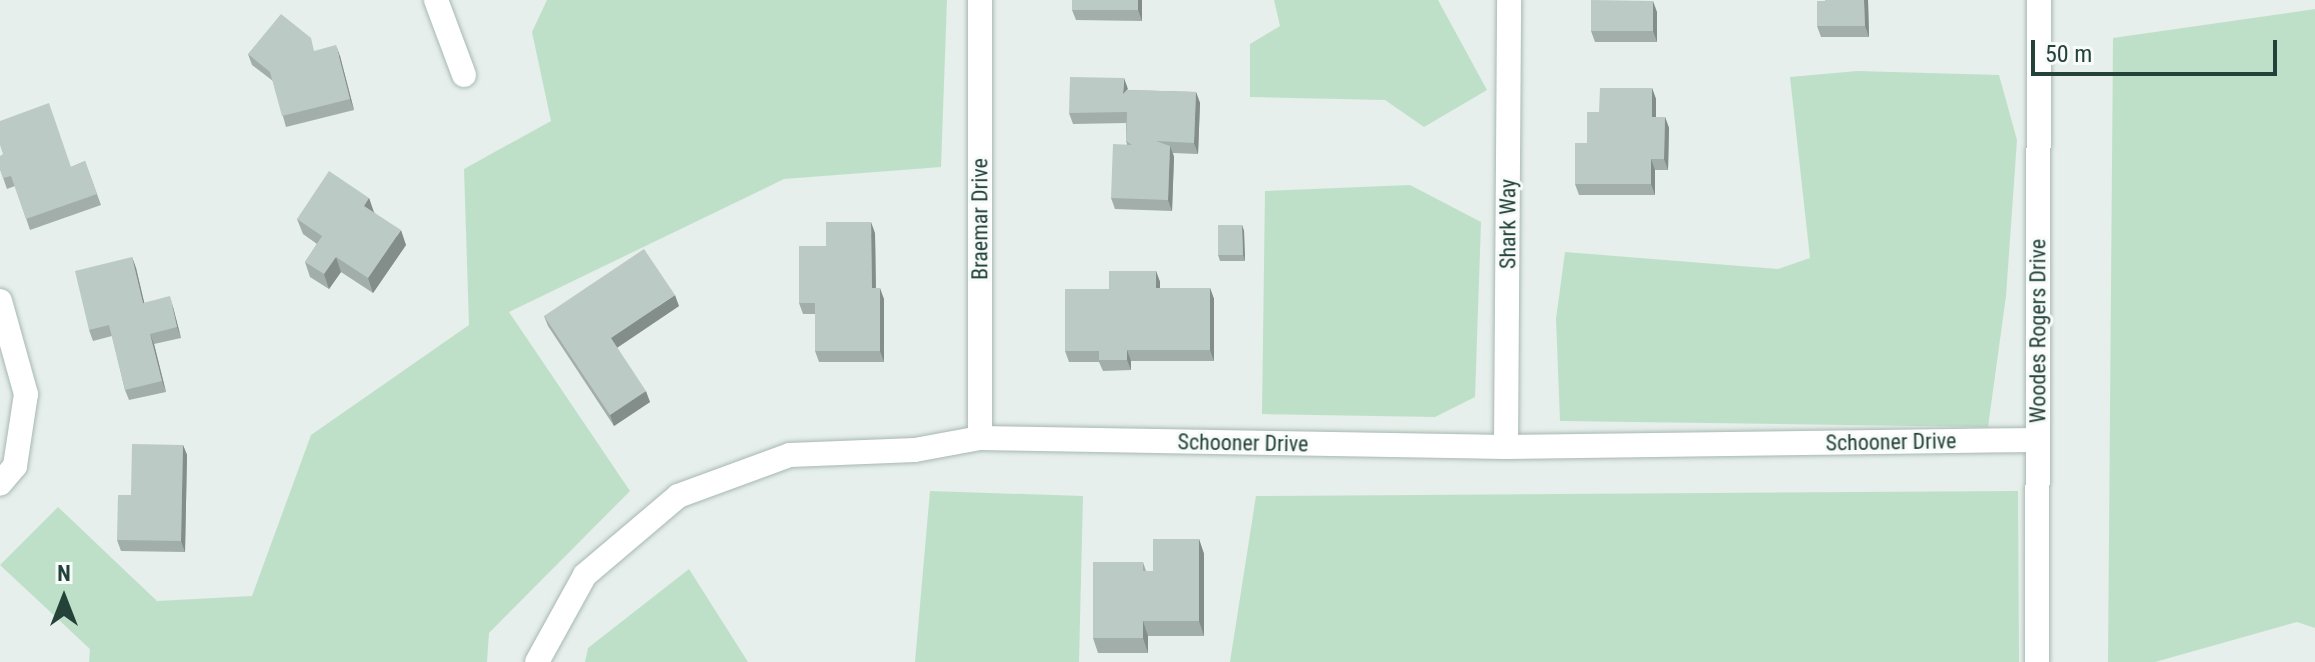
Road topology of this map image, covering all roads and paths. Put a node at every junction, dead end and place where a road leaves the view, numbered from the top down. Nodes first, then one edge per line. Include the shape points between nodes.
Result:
1 (436, 0) edge
2 (980, 0) edge
3 (1509, 0) edge
4 (2039, 0) edge
5 (464, 75) dead end
6 (0, 301) edge
7 (980, 438) junction
8 (2037, 440) junction
9 (1506, 447) junction
10 (0, 484) edge
11 (537, 662) edge
12 (2037, 662) edge

1 - 5 street
2 - 7 street, Braemar Drive
3 - 9 street, Shark Way
4 - 8 street, Woodes Rogers Drive
6 - 10 street via 26,394 15,466
7 - 9 street, Schooner Drive
7 - 11 street, Schooner Drive via 915,450 790,455 678,496 585,575
8 - 9 street, Schooner Drive
8 - 12 street, Woodes Rogers Drive

